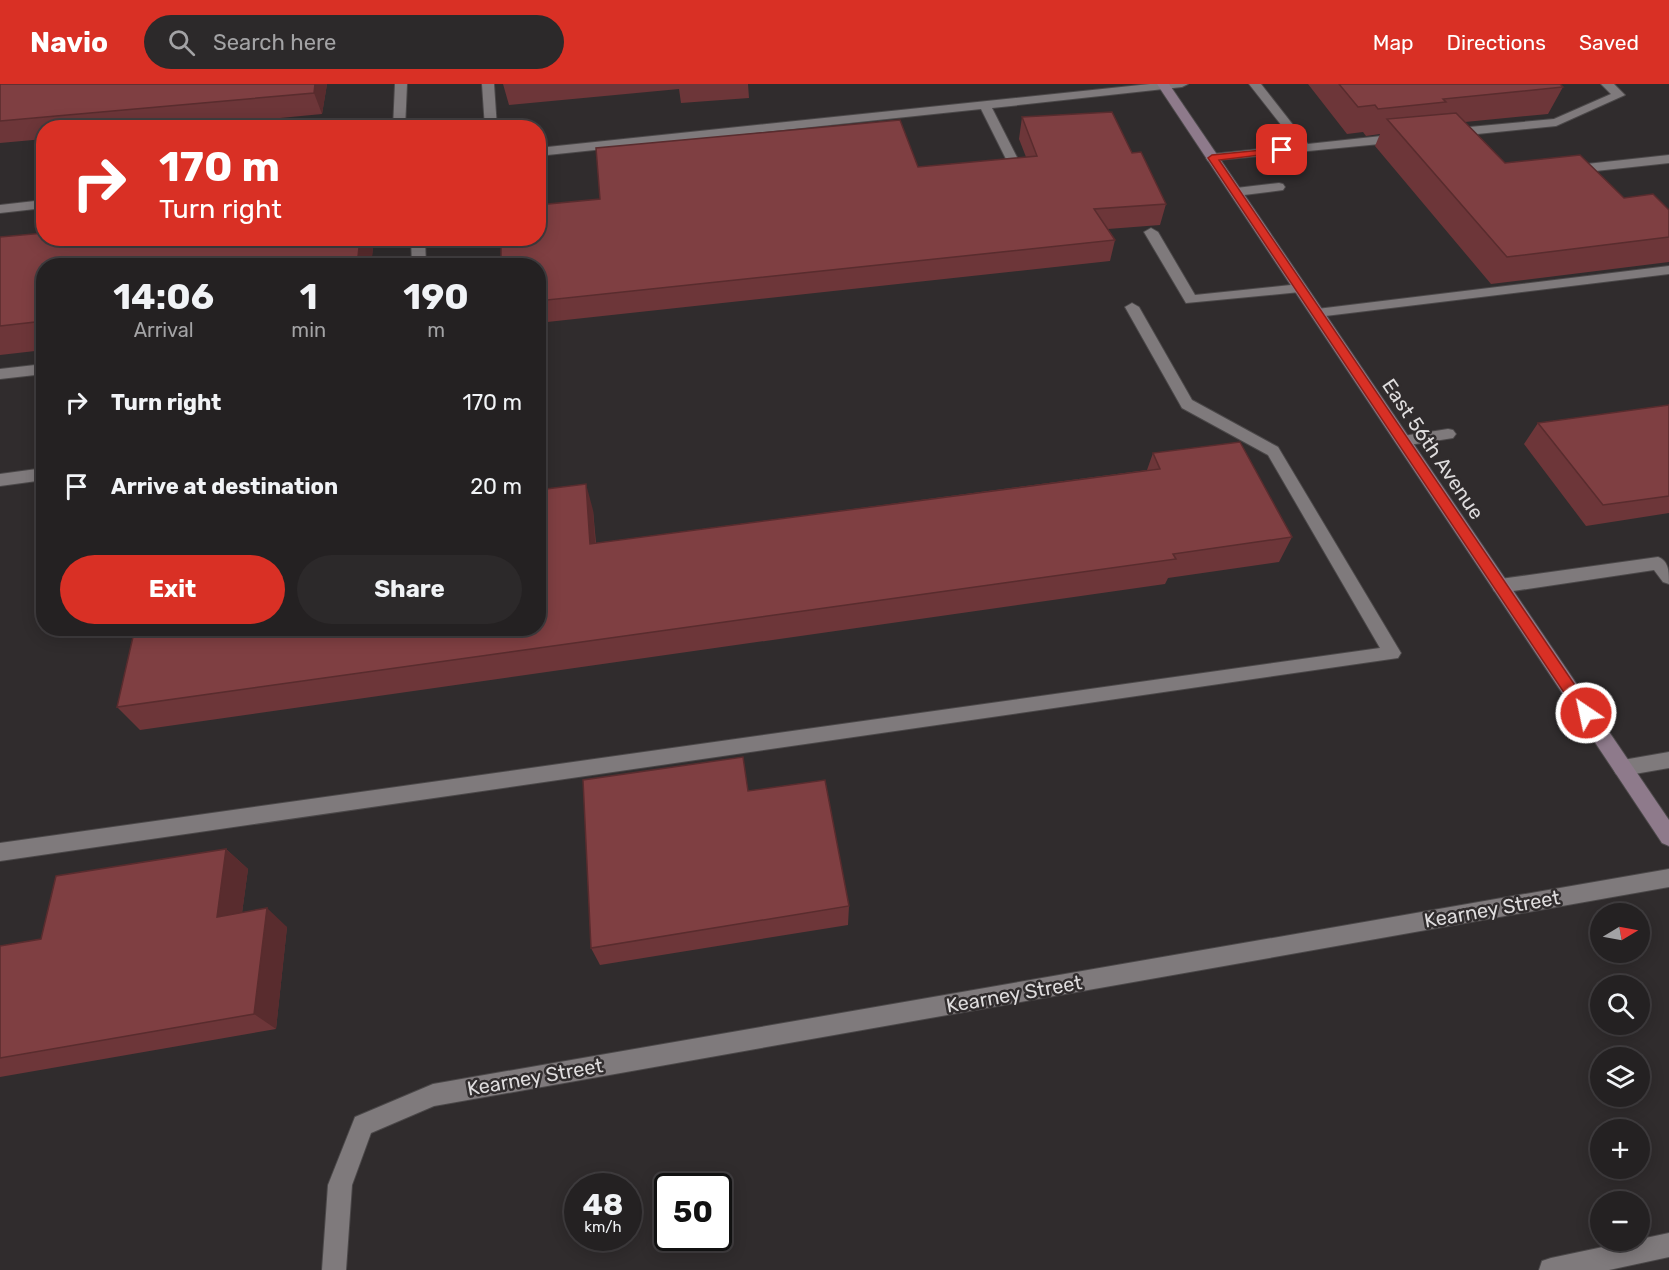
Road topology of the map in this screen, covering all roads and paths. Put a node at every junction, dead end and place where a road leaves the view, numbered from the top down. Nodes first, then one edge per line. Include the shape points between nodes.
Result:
1 (401, 84) edge
2 (488, 84) edge
3 (1076, 84) edge
4 (1182, 84) edge
5 (1255, 84) edge
6 (1607, 84) edge
7 (1164, 86) edge
8 (1083, 96) junction
9 (985, 106) junction
10 (399, 120) edge
11 (490, 120) edge
12 (1432, 135) edge
13 (1409, 137) edge
14 (1305, 148) junction
15 (546, 151) edge
16 (1212, 158) junction
17 (1669, 159) edge
18 (1018, 171) edge
19 (1551, 172) edge
20 (1279, 187) dead end
21 (1236, 192) junction
22 (36, 205) edge
23 (0, 209) edge
24 (1150, 232) edge
25 (1669, 270) edge
26 (1300, 288) junction
27 (1132, 307) dead end
28 (1317, 314) junction
29 (36, 370) edge
30 (0, 374) edge
31 (1448, 434) dead end
32 (1403, 441) junction
33 (36, 475) edge
34 (0, 480) edge
35 (1669, 578) edge
36 (1500, 586) junction
37 (1669, 760) edge
38 (1623, 768) junction
39 (1669, 837) edge
40 (0, 852) edge
41 (1669, 878) edge
42 (1669, 1245) edge
43 (334, 1270) edge
44 (1551, 1270) edge

1 - 10 street
2 - 11 street
3 - 8 street
4 - 7 street
5 - 14 street
6 - 12 street via 1619,95 1556,122
7 - 8 street
7 - 16 main road, East 56th Avenue
8 - 9 street
9 - 15 street
9 - 18 street
13 - 14 street
14 - 16 street
16 - 21 main road, East 56th Avenue
17 - 19 street
20 - 21 street
21 - 26 main road, East 56th Avenue
22 - 23 street
24 - 26 street via 1191,300
25 - 28 street
26 - 28 main road, East 56th Avenue
27 - 40 street via 1186,404 1273,451 1392,653
28 - 32 main road, East 56th Avenue
29 - 30 street
31 - 32 street
32 - 36 main road, East 56th Avenue
33 - 34 street
35 - 36 street via 1658,563
36 - 38 main road, East 56th Avenue
37 - 38 street
38 - 39 main road, East 56th Avenue
41 - 43 street, Kearney Street via 433,1095 363,1125 340,1185
42 - 44 street

